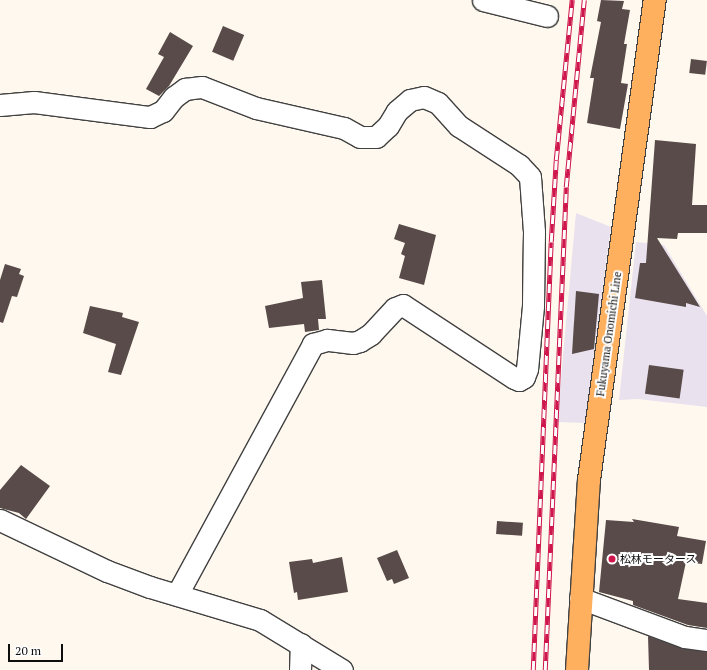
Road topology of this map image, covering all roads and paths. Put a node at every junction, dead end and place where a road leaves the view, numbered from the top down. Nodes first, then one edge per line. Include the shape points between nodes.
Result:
1 (483, 0) edge
2 (655, 0) edge
3 (547, 16) dead end
4 (0, 104) edge
5 (0, 520) edge
6 (177, 594) junction
7 (580, 598) junction
8 (707, 640) edge
9 (301, 644) junction
10 (300, 670) edge
11 (342, 670) edge
12 (577, 670) edge

1 - 3 street
2 - 7 main road, Fukuyama Onomichi Line via 589,480
4 - 6 street via 34,102 150,117 163,112 174,97 185,89 202,87 256,108 344,128 360,137 376,137 388,126 397,110 410,100 424,97 438,103 459,126 519,165 530,177 534,232 533,306 524,377 520,380 514,378 402,305 394,308 360,341 353,343 327,340 313,344
5 - 6 street via 107,571
6 - 9 street via 260,620
7 - 8 street via 685,637
7 - 12 main road, Fukuyama Onomichi Line
9 - 10 street
9 - 11 street

